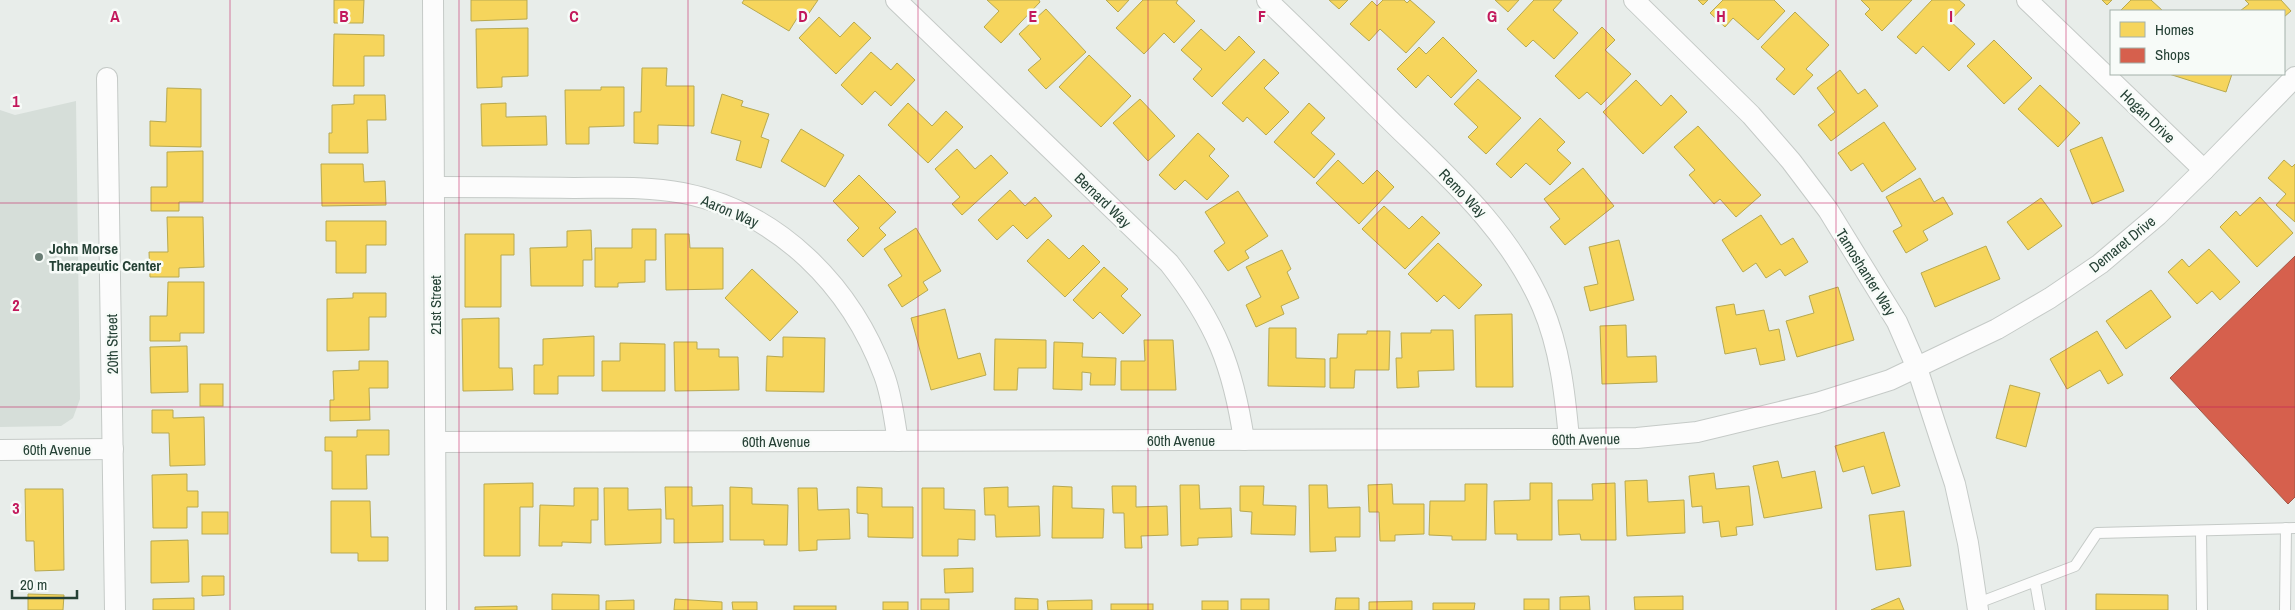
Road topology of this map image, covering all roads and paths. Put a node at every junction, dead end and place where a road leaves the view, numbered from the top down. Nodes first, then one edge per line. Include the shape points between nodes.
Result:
1 (433, 0) edge
2 (896, 0) edge
3 (1268, 0) edge
4 (1634, 0) edge
5 (2027, 0) edge
6 (2295, 77) edge
7 (107, 78) dead end
8 (2204, 170) junction
9 (434, 187) junction
10 (1917, 368) junction
11 (1569, 439) junction
12 (1244, 440) junction
13 (898, 441) junction
14 (436, 442) junction
15 (114, 449) junction
16 (0, 450) edge
17 (2291, 528) edge
18 (2201, 530) junction
19 (2035, 582) junction
20 (1978, 606) edge
21 (114, 610) edge
22 (436, 610) edge
23 (2040, 610) edge
24 (2202, 610) edge
25 (2286, 610) edge

1 - 9 street, 21st Street
2 - 12 street, Bernard Way via 1169,263 1211,324 1227,360 1238,398
3 - 11 street, Remo Way via 1469,197 1500,234 1526,274 1552,335 1564,390
4 - 10 street, Tamoshanter Way via 1751,115 1791,161 1828,210 1868,274 1897,322
5 - 8 street, Hogan Drive
6 - 8 street, Demaret Drive
7 - 15 street, 20th Street
8 - 10 street, Demaret Drive via 2158,215 2100,264 1997,329
9 - 13 street, Aaron Way via 647,188 716,202 755,220 791,243 819,268 847,301 869,337 885,377
9 - 14 street, 21st Street
10 - 11 street, 60th Avenue via 1817,403 1697,432 1637,438
10 - 20 street, Tamoshanter Way via 1955,484
11 - 12 street, 60th Avenue
12 - 13 street, 60th Avenue
13 - 14 street, 60th Avenue
14 - 22 street, 21st Street
15 - 16 street, 60th Avenue
15 - 21 street, 20th Street
17 - 18 lane
17 - 25 lane
18 - 19 lane via 2097,533 2075,566
18 - 24 lane
19 - 20 lane
19 - 23 lane

